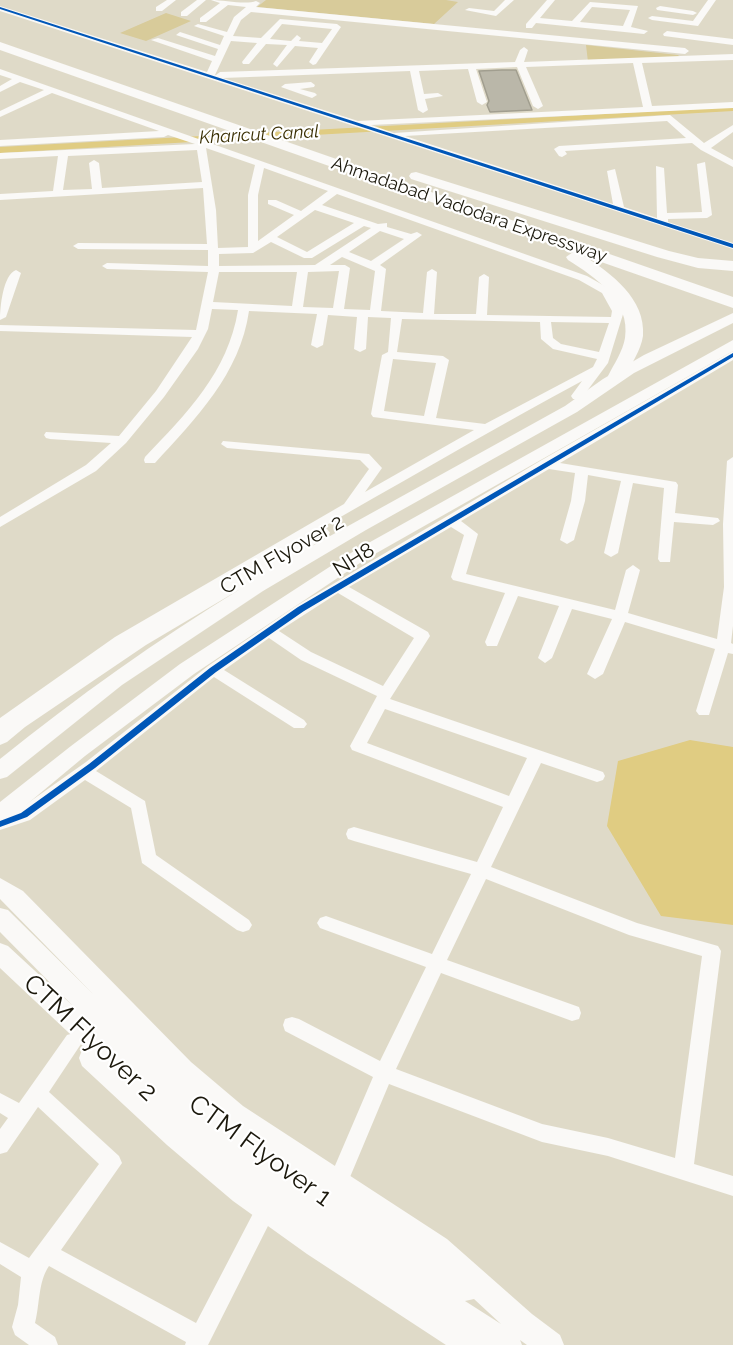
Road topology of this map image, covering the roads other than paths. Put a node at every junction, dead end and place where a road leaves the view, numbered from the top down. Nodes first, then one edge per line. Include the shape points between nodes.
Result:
1 (172, 0) edge
2 (202, 0) edge
3 (215, 0) edge
4 (479, 0) edge
5 (510, 0) edge
6 (551, 0) edge
7 (712, 0) edge
8 (227, 1) edge
9 (2, 5) edge
10 (253, 5) edge
11 (660, 8) dead end
12 (159, 9) dead end
13 (469, 10) junction
14 (184, 14) dead end
15 (702, 14) junction
16 (652, 18) dead end
17 (534, 20) junction
18 (670, 20) junction
19 (302, 22) junction
20 (574, 24) junction
21 (451, 28) junction
22 (626, 29) junction
23 (644, 31) dead end
24 (180, 34) dead end
25 (667, 34) junction
26 (522, 35) junction
27 (0, 37) edge
28 (228, 37) junction
29 (155, 40) dead end
30 (264, 41) junction
31 (733, 42) edge
32 (293, 44) junction
33 (0, 46) edge
34 (324, 46) junction
35 (223, 48) junction
36 (659, 48) junction
37 (524, 50) dead end
38 (733, 56) edge
39 (217, 60) junction
40 (637, 60) junction
41 (246, 62) dead end
42 (313, 62) dead end
43 (277, 64) dead end
44 (519, 64) junction
45 (471, 66) junction
46 (414, 68) junction
47 (309, 71) junction
48 (0, 72) edge
49 (210, 75) junction
50 (21, 79) junction
51 (0, 89) edge
52 (52, 90) junction
53 (438, 96) dead end
54 (420, 97) junction
55 (482, 102) dead end
56 (733, 105) edge
57 (538, 106) dead end
58 (648, 109) junction
59 (313, 110) junction
60 (423, 110) dead end
61 (733, 113) edge
62 (0, 114) edge
63 (669, 118) junction
64 (353, 123) junction
65 (733, 128) edge
66 (173, 134) junction
67 (389, 135) junction
68 (275, 136) junction
69 (694, 140) junction
70 (0, 142) edge
71 (206, 146) junction
72 (704, 148) junction
73 (64, 152) junction
74 (562, 154) dead end
75 (0, 156) edge
76 (94, 163) dead end
77 (260, 163) junction
78 (702, 164) dead end
79 (733, 164) edge
80 (659, 168) dead end
81 (388, 170) junction
82 (612, 171) dead end
83 (571, 178) dead end
84 (206, 185) junction
85 (336, 190) junction
86 (413, 190) junction
87 (567, 192) junction
88 (97, 193) junction
89 (57, 195) junction
90 (0, 197) edge
91 (272, 202) dead end
92 (314, 206) junction
93 (619, 209) junction
94 (401, 213) junction
95 (302, 215) junction
96 (662, 219) junction
97 (361, 223) junction
98 (433, 225) junction
99 (378, 229) junction
100 (270, 238) junction
101 (411, 238) junction
102 (78, 246) dead end
103 (733, 246) edge
104 (213, 249) junction
105 (253, 250) junction
106 (342, 253) junction
107 (372, 265) junction
108 (107, 266) dead end
109 (733, 266) edge
110 (303, 268) junction
111 (318, 268) junction
112 (214, 269) junction
113 (432, 272) dead end
114 (16, 273) dead end
115 (484, 277) dead end
116 (733, 290) edge
117 (733, 303) edge
118 (208, 305) junction
119 (244, 307) junction
120 (297, 310) junction
121 (323, 311) junction
122 (338, 312) junction
123 (369, 314) junction
124 (397, 315) junction
125 (0, 317) edge
126 (428, 317) junction
127 (733, 317) edge
128 (481, 318) junction
129 (545, 319) junction
130 (615, 320) junction
131 (0, 328) edge
132 (199, 334) junction
133 (317, 345) dead end
134 (733, 345) edge
135 (360, 349) dead end
136 (393, 350) dead end
137 (733, 355) edge
138 (606, 371) junction
139 (429, 421) junction
140 (488, 428) junction
141 (50, 435) dead end
142 (122, 440) junction
143 (227, 444) dead end
144 (150, 460) dead end
145 (733, 461) edge
146 (545, 464) junction
147 (582, 470) junction
148 (628, 478) junction
149 (347, 509) junction
150 (668, 518) junction
151 (450, 520) junction
152 (713, 521) dead end
153 (0, 523) edge
154 (567, 540) dead end
155 (611, 553) dead end
156 (371, 558) junction
157 (665, 559) dead end
158 (633, 570) dead end
159 (338, 587) junction
160 (732, 588) edge
161 (513, 591) junction
162 (567, 604) junction
163 (620, 616) junction
164 (269, 631) junction
165 (492, 642) dead end
166 (728, 647) edge
167 (545, 658) dead end
168 (213, 670) junction
169 (596, 674) dead end
170 (384, 698) junction
171 (705, 711) dead end
172 (299, 724) dead end
173 (0, 726) edge
174 (0, 737) edge
175 (536, 756) junction
176 (0, 771) edge
177 (83, 771) junction
178 (597, 776) dead end
179 (513, 804) junction
180 (0, 814) edge
181 (0, 824) edge
182 (354, 834) dead end
183 (481, 870) junction
184 (0, 887) edge
185 (0, 917) edge
186 (326, 923) dead end
187 (243, 925) dead end
188 (0, 952) edge
189 (437, 963) junction
190 (0, 969) edge
191 (572, 1013) dead end
192 (292, 1024) dead end
193 (74, 1041) junction
194 (384, 1073) junction
195 (37, 1093) junction
196 (0, 1102) edge
197 (21, 1115) junction
198 (0, 1145) edge
199 (683, 1170) junction
200 (338, 1182) junction
201 (733, 1186) edge
202 (266, 1209) junction
203 (0, 1252) edge
204 (46, 1253) junction
205 (32, 1272) junction
206 (515, 1334) edge
207 (198, 1341) edge
208 (47, 1345) edge
209 (471, 1345) edge
210 (550, 1345) edge

1 - 12 street
2 - 14 street
3 - 8 street
4 - 13 street
5 - 13 street via 496,14
6 - 17 street
7 - 15 street
8 - 10 street
8 - 28 street via 200,23
9 - 49 street
10 - 21 street
10 - 28 street via 237,19
11 - 15 street
13 - 21 street
15 - 18 street via 695,24
16 - 18 street
17 - 20 street
17 - 26 street
18 - 25 street
19 - 30 street via 280,21
19 - 32 street
19 - 34 street via 337,27
20 - 22 street
20 - 22 street via 590,4 635,8
21 - 26 street
22 - 23 street
24 - 35 street
25 - 31 street via 714,35
25 - 36 street
26 - 36 street
27 - 68 highway, Ahmadabad Vadodara Expressway
28 - 30 street
28 - 35 street
29 - 39 street
30 - 32 street
30 - 41 street
32 - 34 street
32 - 43 street
33 - 68 highway, Ahmadabad Vadodara Expressway via 243,131
34 - 42 street
35 - 39 street
36 - 38 street
37 - 44 street
38 - 40 street
39 - 49 street
40 - 44 street
40 - 58 street
44 - 45 street
44 - 57 street
45 - 46 street
45 - 55 street
46 - 47 street
46 - 54 street
47 - 49 street
47 - 59 street
48 - 50 street
49 - 59 street
50 - 51 street
50 - 52 street
52 - 62 street
52 - 66 street
53 - 54 street
54 - 60 street
56 - 58 street
58 - 64 street
59 - 64 street
61 - 63 street
63 - 67 street
63 - 69 street
64 - 67 street
65 - 72 street
66 - 70 street
66 - 71 street
67 - 87 street
68 - 81 highway, Ahmadabad Vadodara Expressway via 302,140
68 - 86 highway, Ahmadabad Vadodara Expressway
69 - 72 street
69 - 74 street via 559,149
71 - 73 street
71 - 77 street
71 - 84 street
72 - 79 street
73 - 75 street
73 - 89 street
76 - 88 street
77 - 85 street
77 - 105 street via 253,195
78 - 96 street via 707,215
80 - 96 street
81 - 109 highway via 418,176 663,254
81 - 116 highway, Ahmadabad Vadodara Expressway
82 - 93 street
83 - 87 street
84 - 88 street
84 - 104 street
85 - 92 street
85 - 94 street
86 - 117 highway, Ahmadabad Vadodara Expressway
86 - 138 highway via 568,254 620,292 632,313 634,337
87 - 93 street
88 - 89 street
89 - 90 street
91 - 95 street
92 - 95 street
92 - 97 street
93 - 96 street
94 - 98 street
94 - 99 street
95 - 100 street
96 - 103 street
97 - 99 street
97 - 100 street via 308,255
98 - 101 street
98 - 130 street via 583,278 606,291 618,311
99 - 101 street
99 - 106 street
100 - 105 street
101 - 107 street
102 - 104 street
104 - 105 street
104 - 112 street
106 - 107 street
106 - 111 street
107 - 123 street via 381,269
108 - 112 street
110 - 111 street
110 - 112 street
110 - 120 street
111 - 122 street via 345,268
112 - 118 street
113 - 126 street
114 - 125 street
115 - 128 street
118 - 119 street
118 - 132 street
119 - 120 street
119 - 144 street via 239,335 223,373 193,414
120 - 121 street
121 - 122 street
121 - 133 street
122 - 123 street
123 - 124 street
123 - 135 street
124 - 126 street
124 - 136 street
126 - 128 street
127 - 138 main road, NH8
128 - 129 street
129 - 130 street
129 - 138 street via 547,339
130 - 138 street
131 - 132 street
132 - 142 street via 160,394
134 - 156 main road, NH8
137 - 146 street
138 - 140 street
138 - 174 main road, CTM Flyover 2 via 577,396 201,602
138 - 176 main road, NH8 via 571,409 325,545 154,652
139 - 139 street via 377,414 388,355 442,360
139 - 140 street
140 - 149 street
141 - 142 street
142 - 153 street via 91,468
143 - 149 street via 364,457 376,468
145 - 160 street via 729,511
146 - 147 street
146 - 151 street
147 - 148 street
147 - 154 street
148 - 150 street via 671,485
148 - 155 street
149 - 173 street via 130,634
150 - 152 street
150 - 157 street
151 - 156 street
151 - 161 street via 471,534 458,578
156 - 159 street
156 - 180 main road, NH8 via 187,669
158 - 163 street
159 - 164 street
159 - 170 street via 423,636
160 - 166 street
161 - 162 street
161 - 165 street
162 - 163 street
162 - 167 street
163 - 166 street
163 - 169 street
164 - 168 street
164 - 170 street
166 - 171 street
168 - 172 street
168 - 177 street
170 - 175 street
170 - 179 street via 358,746
175 - 178 street
175 - 179 street
177 - 181 street via 24,815
177 - 187 street via 139,805 148,858
179 - 183 street
182 - 183 street
183 - 189 street
183 - 199 street via 635,930 712,951
184 - 200 main road via 182,1070 234,1114
185 - 206 main road, CTM Flyover 1 via 204,1116 262,1159 463,1286
186 - 189 street
188 - 206 main road, CTM Flyover 2 via 180,1121 266,1186
189 - 191 street
189 - 194 street
190 - 193 main road
192 - 194 street
193 - 195 street
193 - 202 main road via 149,1114
194 - 199 street via 542,1133 609,1147
194 - 200 street
195 - 197 street
195 - 204 street via 112,1163
196 - 197 street
197 - 198 street
199 - 201 street
200 - 206 main road via 436,1248
202 - 207 street
202 - 209 main road
203 - 205 street
204 - 205 street
204 - 207 street
205 - 208 street via 23,1327
206 - 210 main road

